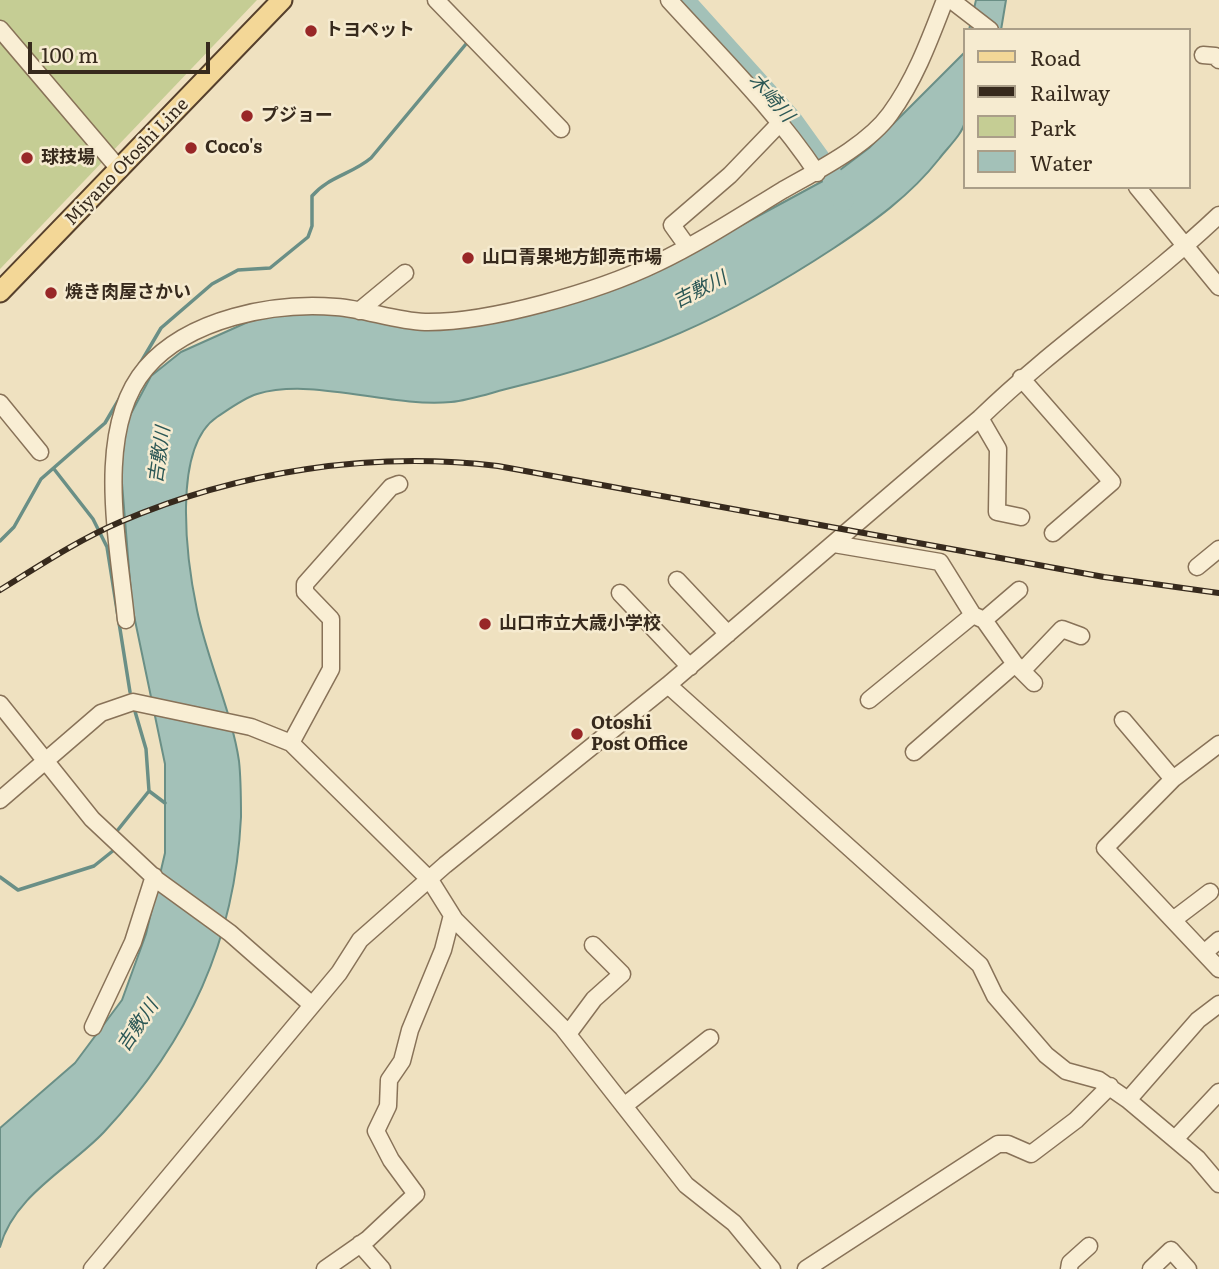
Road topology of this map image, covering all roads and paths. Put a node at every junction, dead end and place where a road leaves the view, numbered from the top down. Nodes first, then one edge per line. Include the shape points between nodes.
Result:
1 (282, 0) edge
2 (436, 0) edge
3 (668, 0) edge
4 (945, 0) edge
5 (951, 0) edge
6 (987, 28) edge
7 (0, 29) edge
8 (780, 123) junction
9 (561, 129) dead end
10 (120, 170) junction
11 (817, 173) junction
12 (1140, 189) edge
13 (1219, 215) edge
14 (687, 246) junction
15 (1185, 247) junction
16 (405, 273) dead end
17 (1219, 287) edge
18 (0, 292) edge
19 (359, 311) junction
20 (1021, 378) junction
21 (0, 403) edge
22 (980, 418) junction
23 (40, 452) dead end
24 (400, 484) dead end
25 (1021, 517) dead end
26 (1053, 533) dead end
27 (834, 544) junction
28 (1219, 549) edge
29 (1197, 567) dead end
30 (677, 580) dead end
31 (1019, 590) dead end
32 (620, 593) dead end
33 (978, 618) junction
34 (126, 620) dead end
35 (728, 634) junction
36 (1082, 636) dead end
37 (690, 667) junction
38 (1018, 667) junction
39 (1034, 683) dead end
40 (668, 685) junction
41 (869, 699) dead end
42 (0, 704) edge
43 (1124, 720) dead end
44 (291, 743) junction
45 (1219, 744) edge
46 (914, 752) dead end
47 (47, 762) junction
48 (1173, 779) junction
49 (0, 800) edge
50 (155, 878) junction
51 (430, 880) junction
52 (1210, 892) dead end
53 (452, 915) junction
54 (1173, 920) junction
55 (1219, 940) edge
56 (593, 945) dead end
57 (1204, 953) junction
58 (1219, 969) edge
59 (1219, 1004) edge
60 (312, 1005) junction
61 (93, 1027) dead end
62 (568, 1034) junction
63 (710, 1038) dead end
64 (1110, 1087) junction
65 (1219, 1092) edge
66 (1128, 1100) junction
67 (624, 1106) junction
68 (1175, 1139) junction
69 (1219, 1184) edge
70 (360, 1244) junction
71 (1089, 1246) dead end
72 (92, 1269) edge
73 (325, 1269) edge
74 (382, 1269) edge
75 (772, 1269) edge
76 (806, 1269) edge
77 (1069, 1269) edge
78 (1151, 1269) edge
79 (1188, 1269) edge

1 - 10 main road, Miyano Otoshi Line
2 - 9 street
3 - 8 street
4 - 11 street via 925,53 890,116
5 - 6 street
7 - 10 street
8 - 11 street
8 - 14 street via 672,225
10 - 18 main road, Miyano Otoshi Line
11 - 14 street
12 - 15 street
13 - 15 street
14 - 19 street via 604,283 500,315 425,322
15 - 17 street
15 - 20 street
16 - 19 street
19 - 34 street via 285,306 229,317 186,338 147,367 133,388 116,440 115,500
20 - 22 street
20 - 26 street via 1112,482
21 - 23 street
22 - 25 street via 998,449 997,512
22 - 27 street
24 - 44 street via 391,488 305,584 305,592 331,619 331,669
27 - 33 street via 940,562
27 - 35 street
28 - 29 street
30 - 35 street
31 - 33 street
32 - 37 street
33 - 38 street
33 - 41 street
35 - 37 street
36 - 38 street via 1062,629
37 - 40 street
38 - 39 street
38 - 46 street
40 - 51 street
40 - 64 street via 980,965 995,996 1046,1055 1066,1071
42 - 47 street
43 - 48 street
44 - 47 street via 236,724 133,702 101,713
44 - 51 street
45 - 48 street
47 - 49 street
47 - 50 street via 92,818
48 - 54 street via 1105,848
50 - 60 street via 230,933
50 - 61 street via 133,942
51 - 53 street
51 - 60 street via 360,940
52 - 54 street
53 - 62 street
53 - 70 street via 402,1061 389,1080 388,1106 376,1131 415,1194
54 - 57 street
55 - 57 street
56 - 62 street via 622,974 594,999
57 - 58 street
59 - 66 street via 1198,1020
60 - 72 street
62 - 67 street
63 - 67 street
64 - 66 street
64 - 76 street via 1031,1154 998,1144
65 - 68 street
66 - 68 street
67 - 75 street via 686,1185 734,1223
68 - 69 street
70 - 73 street
70 - 74 street
71 - 77 street
78 - 79 street via 1171,1250

